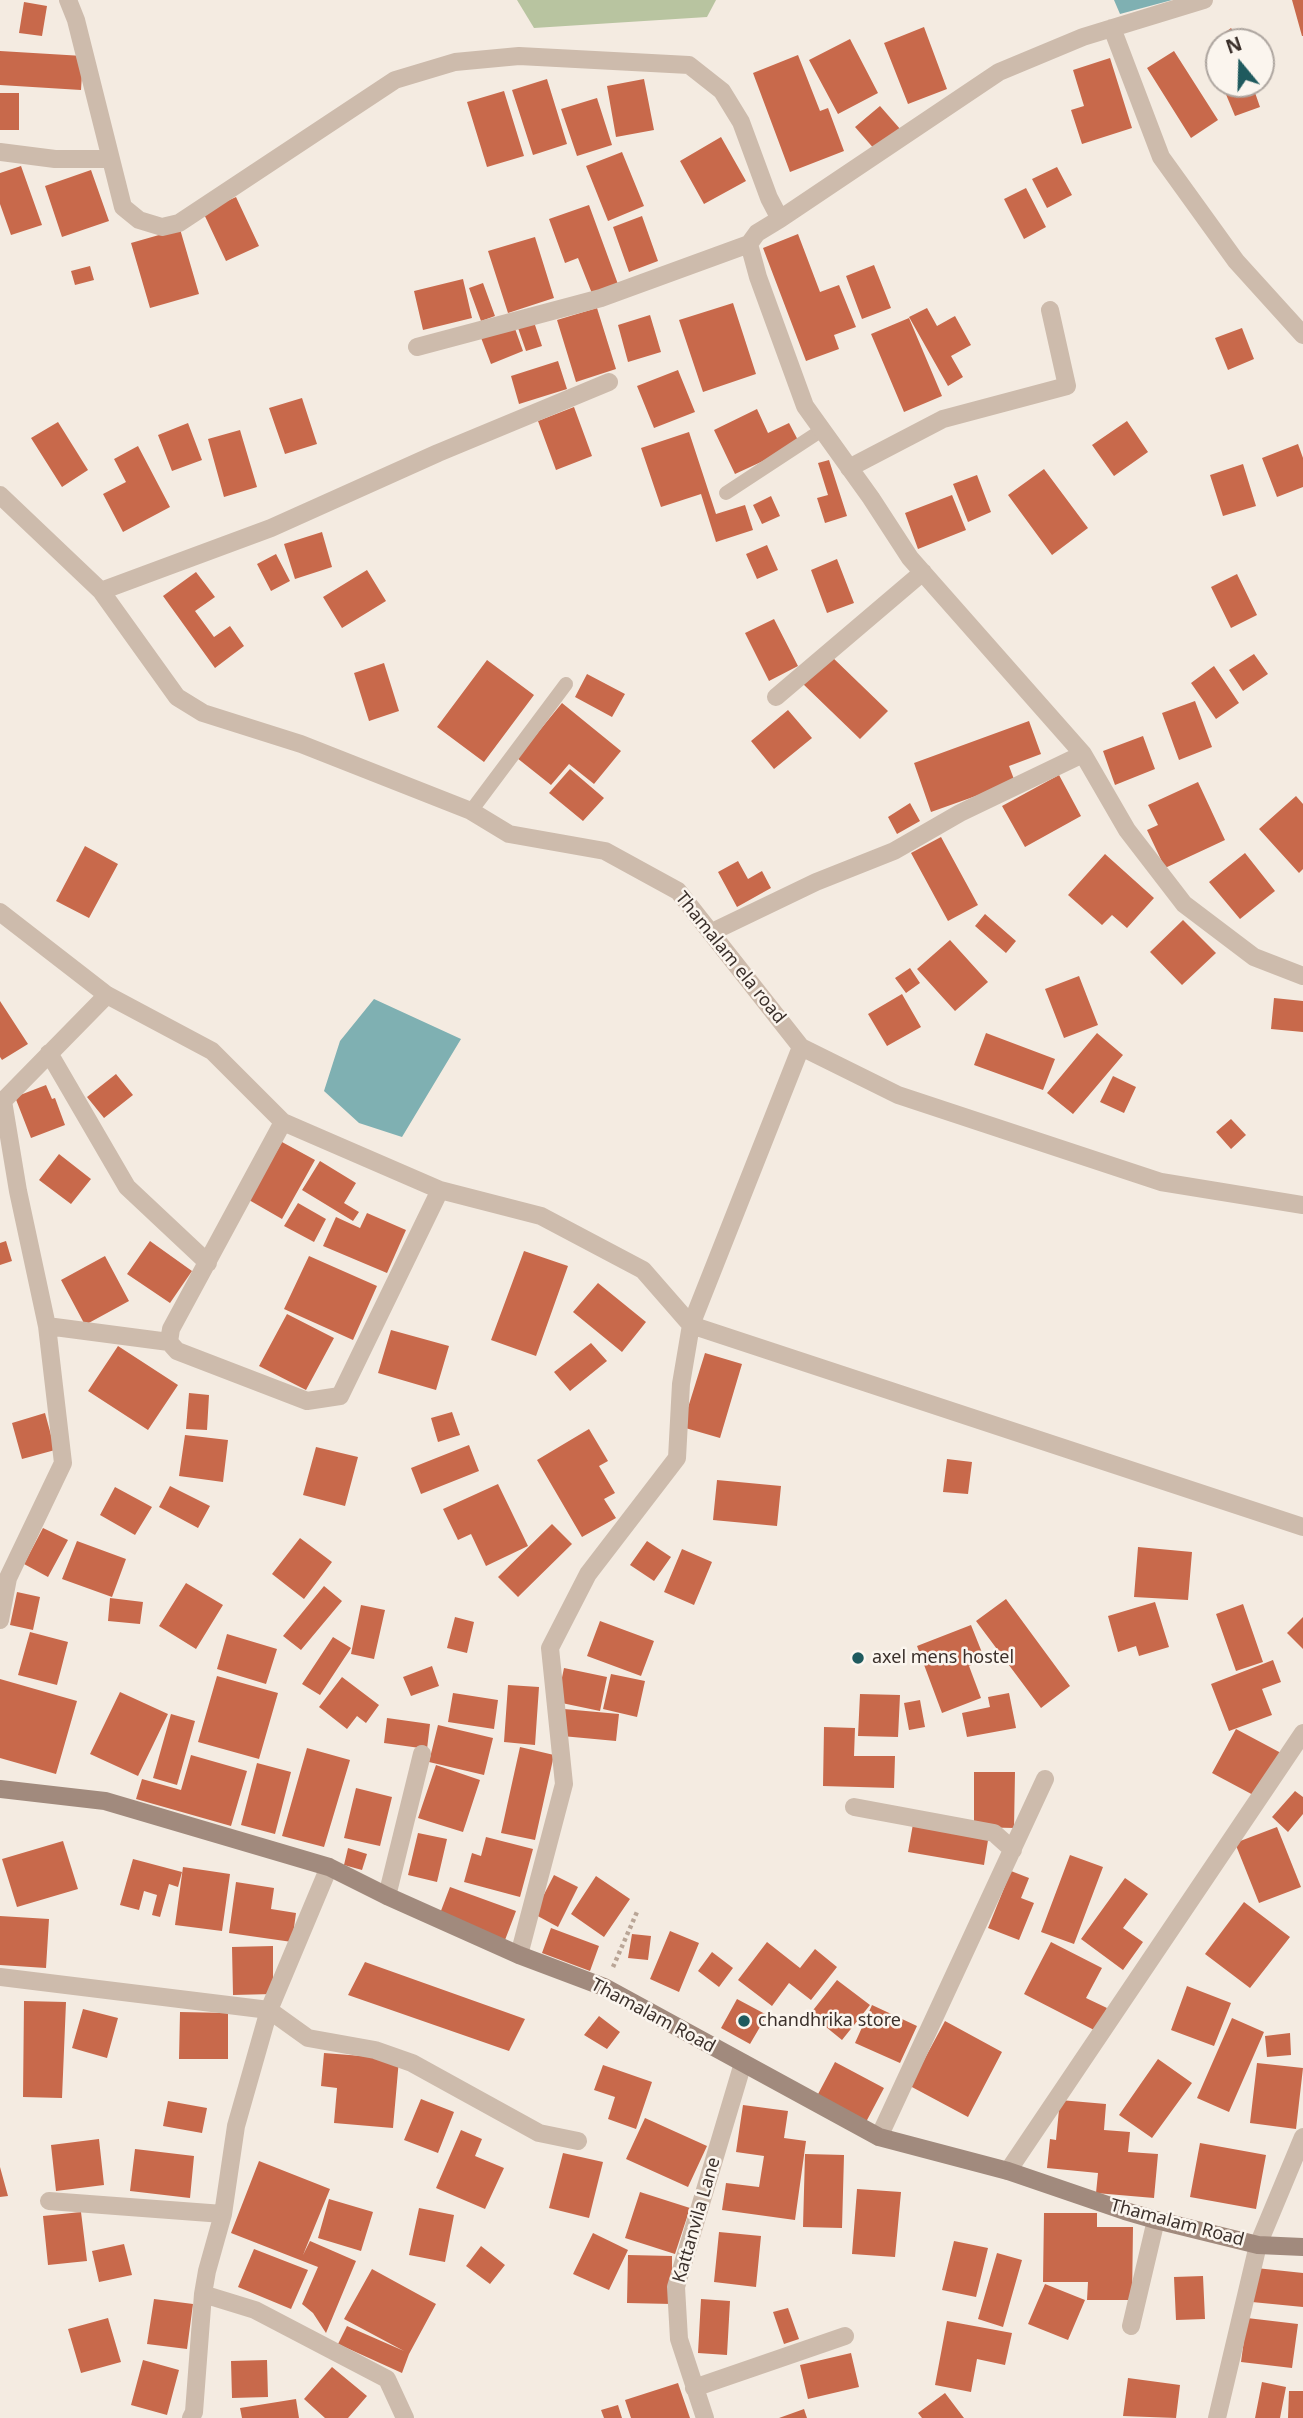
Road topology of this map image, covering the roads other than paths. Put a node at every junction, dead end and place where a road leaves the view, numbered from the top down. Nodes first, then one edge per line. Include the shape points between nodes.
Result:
1 (68, 0) edge
2 (1204, 0) edge
3 (1112, 28) junction
4 (0, 152) edge
5 (110, 159) junction
6 (780, 219) junction
7 (749, 244) junction
8 (1050, 310) dead end
9 (1303, 335) edge
10 (417, 347) dead end
11 (609, 382) dead end
12 (822, 430) junction
13 (849, 468) junction
14 (726, 493) dead end
15 (0, 495) edge
16 (923, 572) junction
17 (101, 591) junction
18 (566, 684) dead end
19 (776, 697) dead end
20 (1083, 754) junction
21 (471, 811) junction
22 (0, 912) edge
23 (712, 932) junction
24 (1303, 975) edge
25 (107, 995) junction
26 (801, 1047) junction
27 (48, 1053) junction
28 (282, 1122) junction
29 (440, 1191) junction
30 (1303, 1205) edge
31 (208, 1263) junction
32 (691, 1325) junction
33 (47, 1326) junction
34 (169, 1342) junction
35 (1303, 1527) edge
36 (0, 1620) edge
37 (1303, 1733) edge
38 (422, 1754) dead end
39 (1045, 1779) dead end
40 (0, 1789) edge
41 (854, 1807) dead end
42 (1013, 1850) junction
43 (329, 1867) junction
44 (387, 1896) junction
45 (519, 1955) junction
46 (0, 1977) edge
47 (269, 2010) junction
48 (743, 2063) junction
49 (879, 2137) junction
50 (1303, 2137) edge
51 (578, 2141) dead end
52 (1008, 2171) junction
53 (49, 2202) dead end
54 (223, 2214) junction
55 (1156, 2220) junction
56 (1258, 2245) junction
57 (1303, 2247) edge
58 (203, 2294) junction
59 (1130, 2326) dead end
60 (845, 2336) dead end
61 (694, 2388) junction
62 (191, 2418) edge
63 (405, 2418) edge
64 (705, 2418) edge
65 (1217, 2418) edge

1 - 5 street
2 - 3 street
3 - 6 street via 999,72
3 - 9 street via 1161,157 1236,261
4 - 5 street
5 - 6 street via 122,207 139,220 162,227 179,223 395,80 455,62 519,56 690,65 723,91 741,122
6 - 7 street via 757,233
7 - 10 street via 601,298
7 - 12 street via 804,406
8 - 13 street via 1067,386 943,419
11 - 17 street via 271,528
12 - 13 street
12 - 14 lane
13 - 16 street
15 - 17 street, Thamalam ela road
16 - 19 street
16 - 20 street
17 - 21 street, Thamalam ela road via 177,697 203,713 301,744
18 - 21 lane
20 - 23 street via 960,813 894,851
20 - 24 street via 1127,830 1184,904 1254,957
21 - 23 street, Thamalam ela road via 509,834 605,851 678,891
22 - 25 street
23 - 26 street, Thamalam ela road
25 - 27 street
25 - 28 street via 212,1051
26 - 30 street, Thamalam ela road via 898,1095 1161,1182
26 - 32 street
27 - 31 street via 127,1186
27 - 33 street via 3,1101
28 - 29 street
28 - 31 street
29 - 32 street via 541,1216 643,1270
29 - 34 street via 340,1396 307,1401 177,1351
31 - 34 street via 171,1329
32 - 35 street
32 - 45 street via 681,1384 677,1458 588,1574 550,1648 564,1784
33 - 34 street
33 - 36 street via 63,1463 8,1578
37 - 52 street
38 - 44 street
39 - 42 street
40 - 43 street, Thamalam Road via 105,1801
41 - 42 street via 994,1833
42 - 49 street
43 - 44 street, Thamalam Road
43 - 47 street
44 - 45 street, Thamalam Road
45 - 48 street, Thamalam Road via 604,1987
46 - 47 street
47 - 51 street via 308,2038 375,2050 412,2063 539,2133
47 - 54 street via 236,2126
48 - 49 street, Thamalam Road
48 - 61 street, Kattanvila Lane via 676,2287 679,2339
49 - 52 street, Thamalam Road
50 - 56 street
52 - 55 street, Thamalam Road
53 - 54 street
54 - 58 street
55 - 56 street, Thamalam Road
55 - 59 street
56 - 57 street, Thamalam Road
56 - 65 street
58 - 62 street
58 - 63 street via 255,2310 387,2379
60 - 61 street
61 - 64 street, Kattanvila Lane

